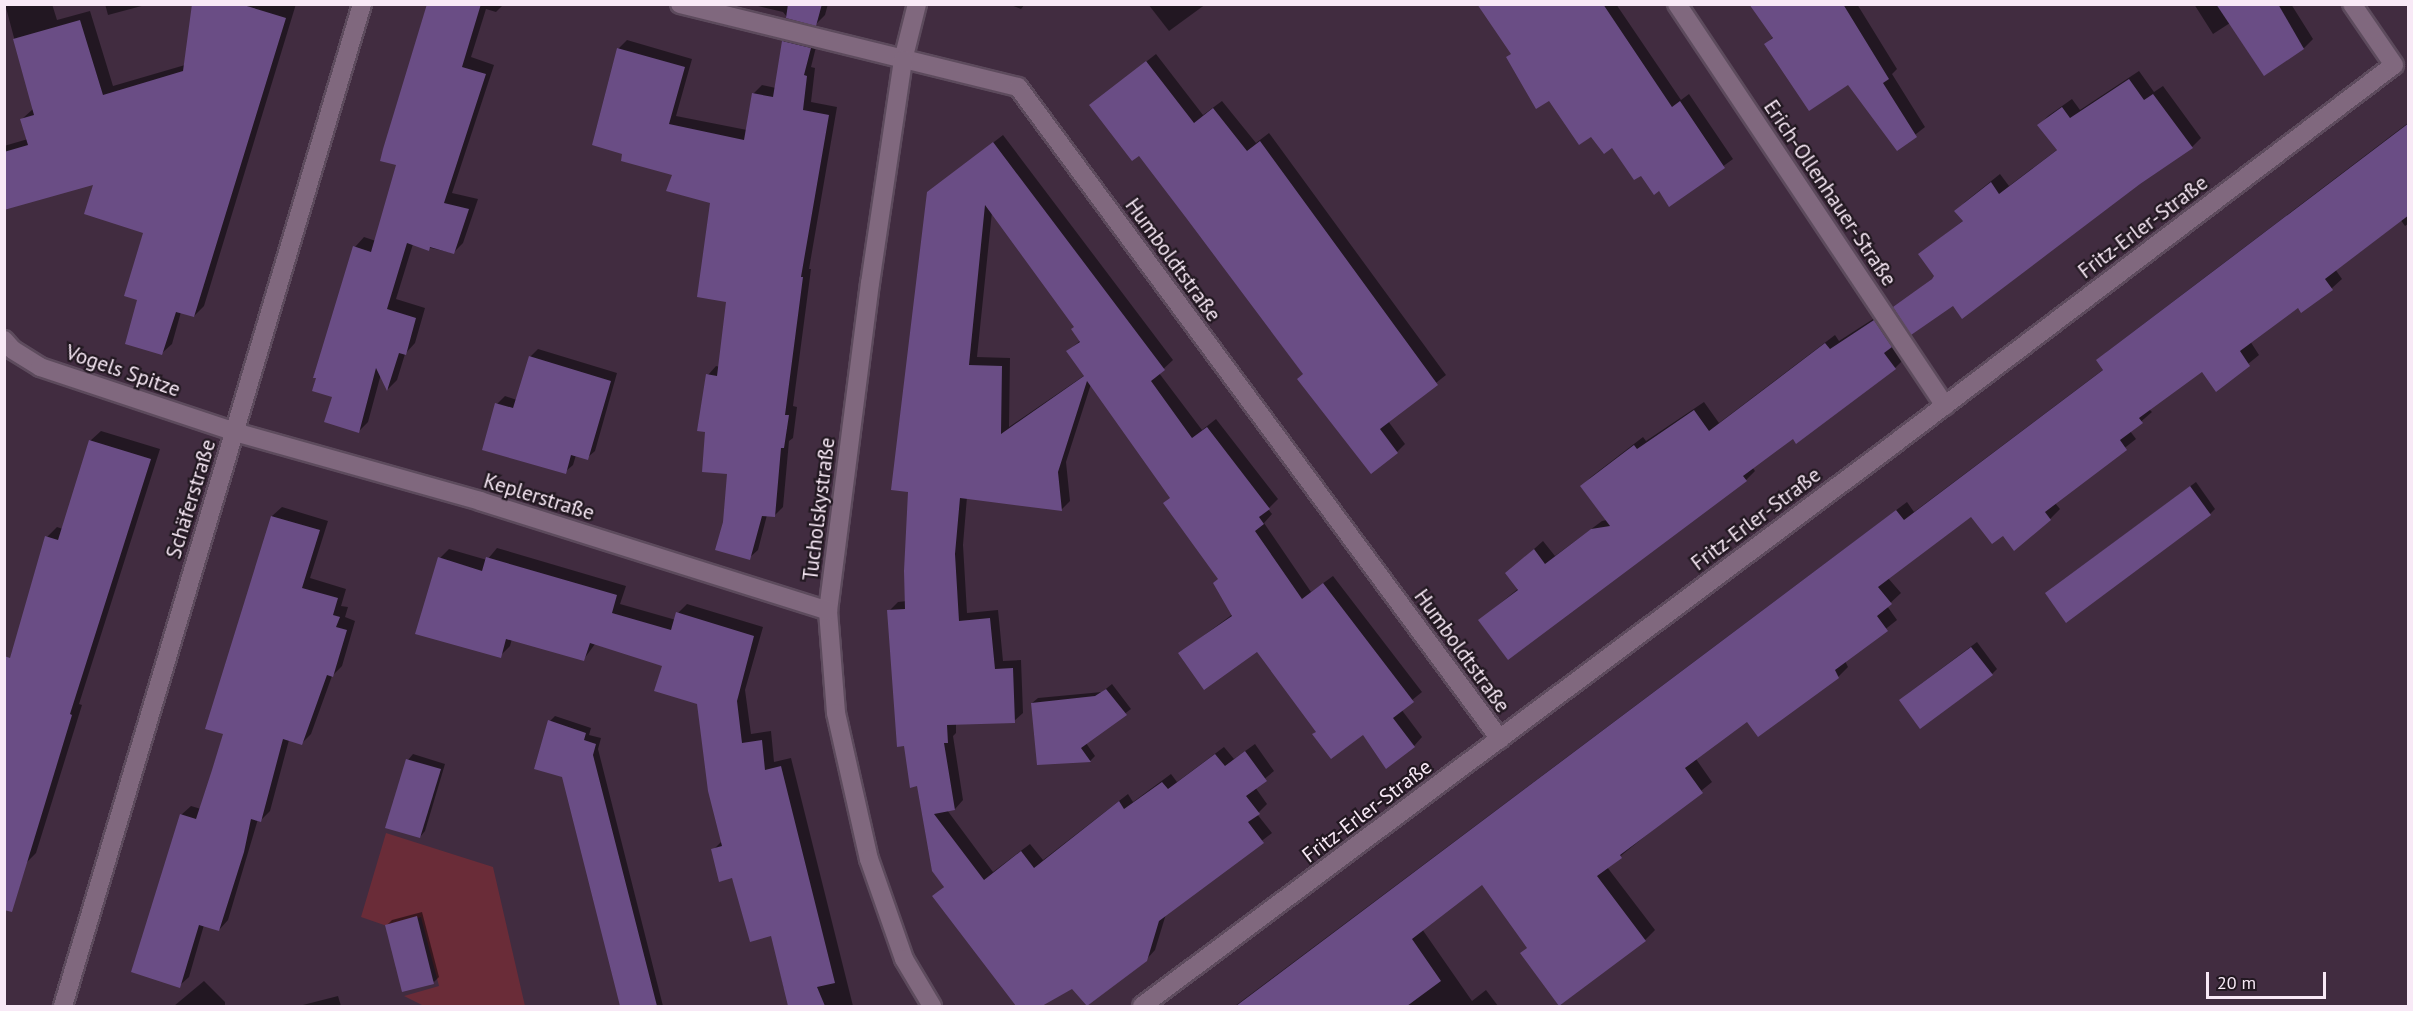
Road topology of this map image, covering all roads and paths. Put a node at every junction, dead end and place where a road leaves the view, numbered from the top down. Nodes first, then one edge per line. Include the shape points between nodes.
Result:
1 (362, 4) edge
2 (680, 4) edge
3 (917, 4) edge
4 (1677, 4) edge
5 (2352, 4) edge
6 (903, 60) junction
7 (4, 340) edge
8 (1945, 406) junction
9 (235, 432) junction
10 (828, 611) junction
11 (1500, 739) junction
12 (63, 1006) edge
13 (932, 1006) edge
14 (1142, 1006) edge

1 - 9 street, Schäferstraße
2 - 6 street, Humboldtstraße
3 - 6 street, Tucholskystraße
4 - 8 street, Erich-Ollenhauer-Straße
5 - 8 street, Fritz-Erler-Straße via 2394,65
6 - 10 street, Tucholskystraße
6 - 11 street, Humboldtstraße via 1018,87
7 - 9 street, Vogels Spitze via 40,367
8 - 11 street, Fritz-Erler-Straße
9 - 10 street, Keplerstraße via 480,501
9 - 12 street, Schäferstraße
10 - 13 street, Tucholskystraße via 836,712 869,859 904,959
11 - 14 street, Fritz-Erler-Straße

